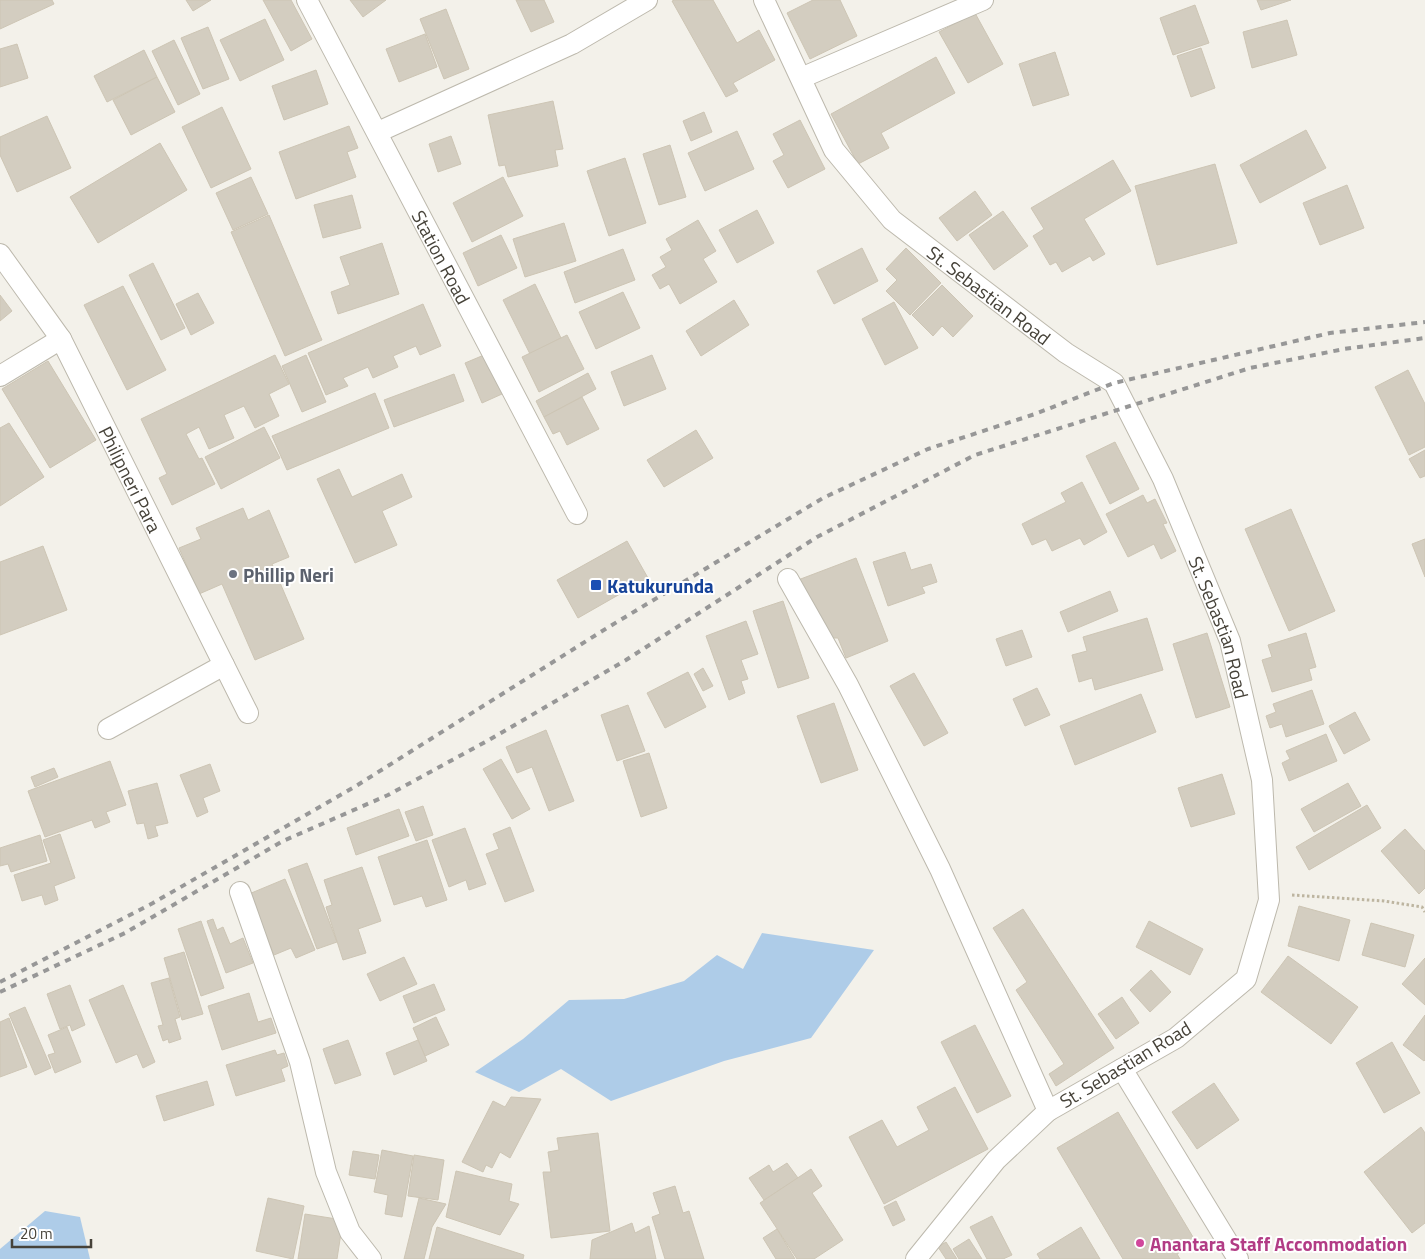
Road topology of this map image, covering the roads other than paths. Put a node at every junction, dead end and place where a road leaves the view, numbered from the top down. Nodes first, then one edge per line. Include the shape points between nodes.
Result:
1 (307, 0) edge
2 (647, 0) edge
3 (764, 0) edge
4 (983, 0) edge
5 (801, 78) junction
6 (378, 132) junction
7 (0, 254) edge
8 (61, 339) junction
9 (0, 376) edge
10 (577, 514) dead end
11 (788, 579) dead end
12 (224, 665) junction
13 (248, 713) dead end
14 (108, 729) dead end
15 (240, 892) dead end
16 (1122, 1069) junction
17 (1048, 1111) junction
18 (371, 1259) edge
19 (916, 1259) edge
20 (1238, 1259) edge

1 - 6 street, Station Road
2 - 6 street via 572,44
3 - 5 street, St. Sebastian Road
4 - 5 street
5 - 16 street, St. Sebastian Road via 834,150 892,220 1066,353 1114,383 1163,480 1230,641 1262,780 1269,900 1246,979 1176,1038
6 - 10 street, Station Road
7 - 8 street, Philipneri Para
8 - 9 street
8 - 12 street, Philipneri Para
11 - 17 street via 848,685 940,869
12 - 13 street, Philipneri Para
12 - 14 street
15 - 18 street via 300,1062 326,1172 350,1232
16 - 17 street, St. Sebastian Road
16 - 20 street
17 - 19 street, St. Sebastian Road via 996,1160

